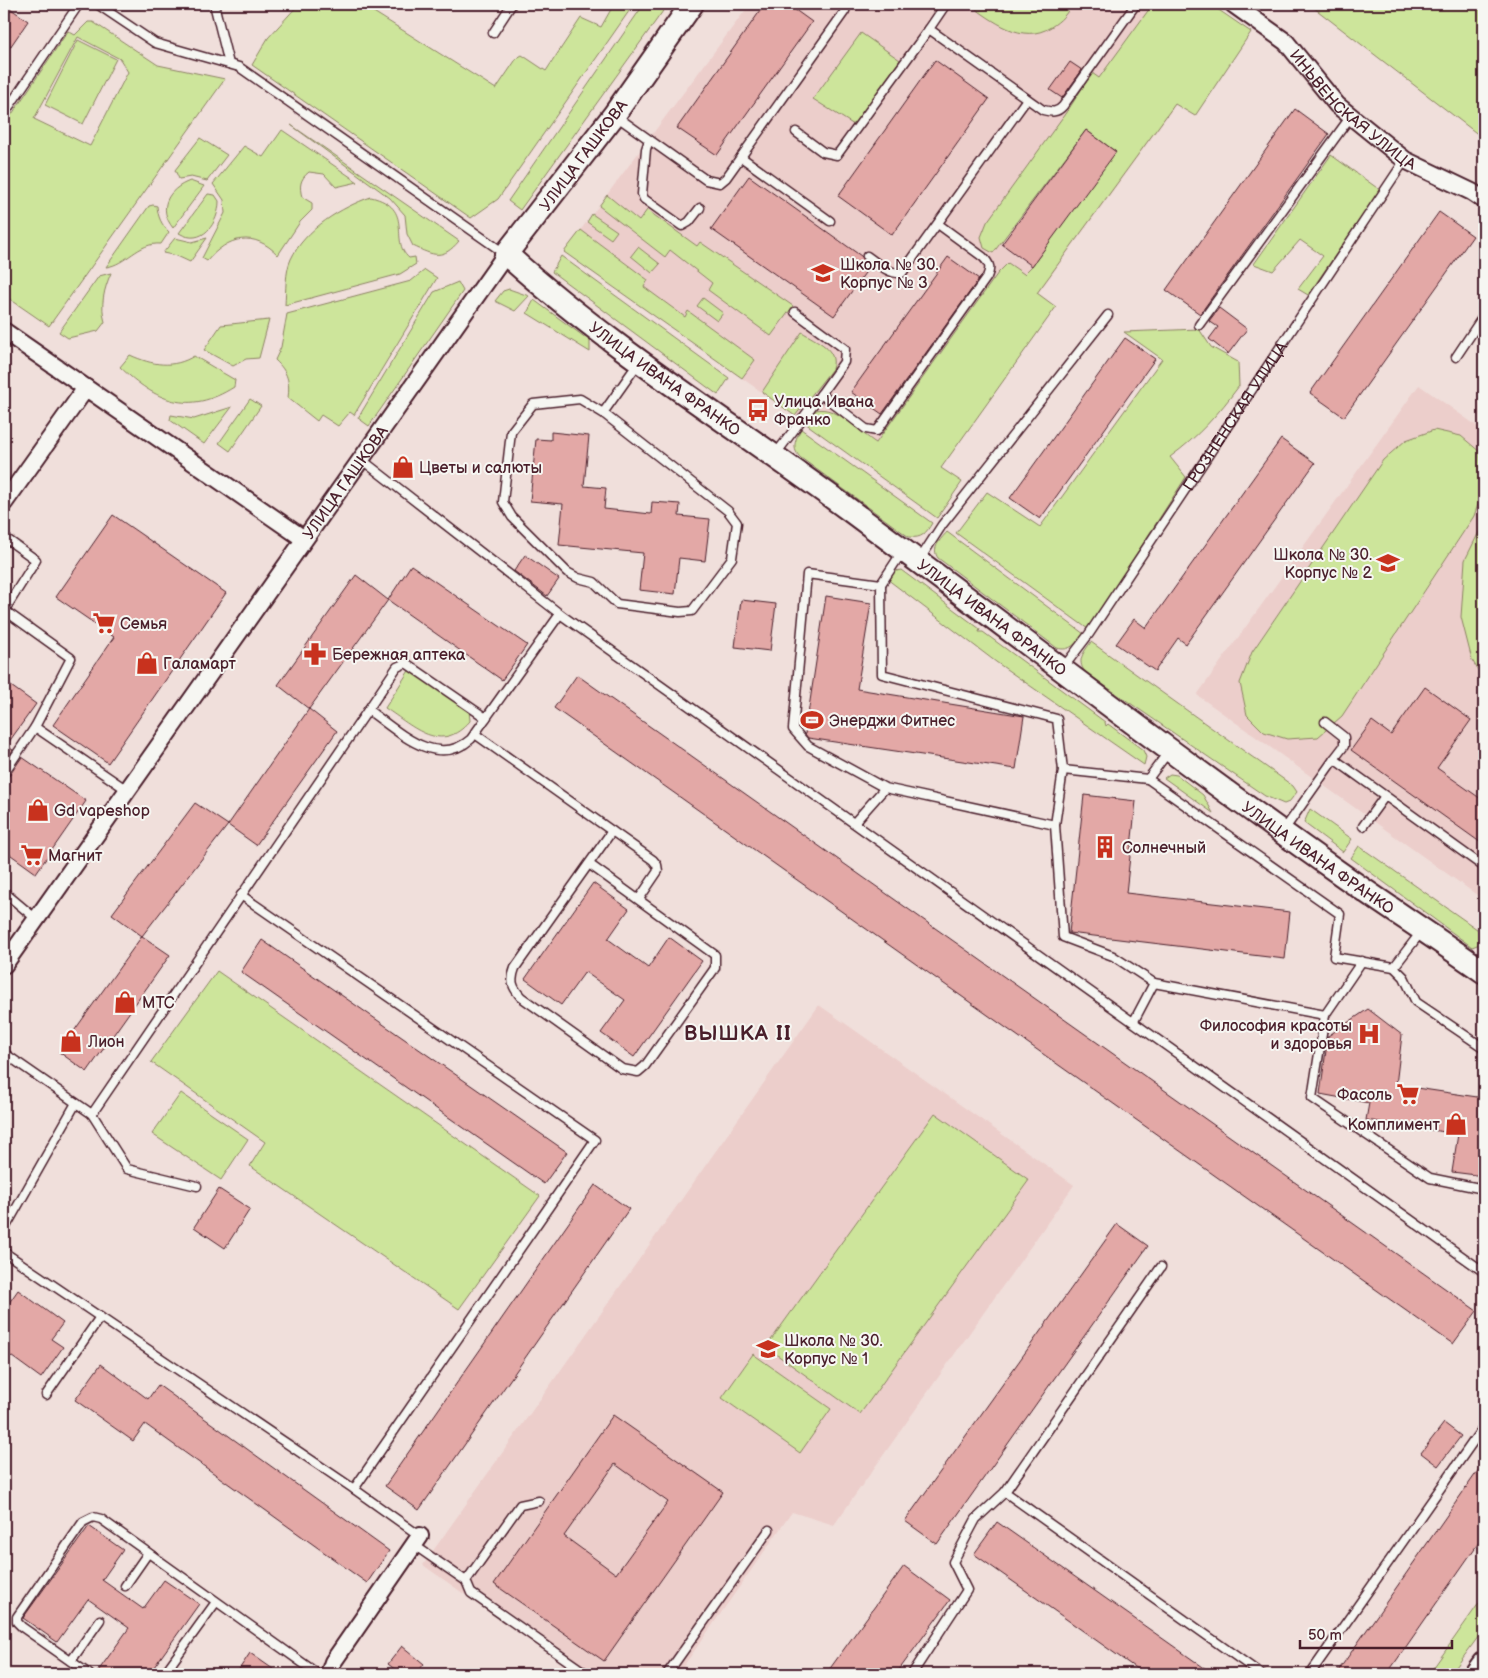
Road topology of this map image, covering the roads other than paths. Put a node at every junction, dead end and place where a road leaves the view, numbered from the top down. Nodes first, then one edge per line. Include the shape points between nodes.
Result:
1 (79, 4) edge
2 (97, 4) edge
3 (214, 4) edge
4 (512, 4) edge
5 (692, 4) edge
6 (847, 4) edge
7 (946, 4) edge
8 (1136, 4) edge
9 (1233, 4) edge
10 (929, 29) junction
11 (494, 33) dead end
12 (229, 64) junction
13 (1027, 99) junction
14 (4, 114) edge
15 (614, 115) junction
16 (1351, 116) junction
17 (796, 132) dead end
18 (649, 140) junction
19 (741, 157) junction
20 (1405, 160) junction
21 (1480, 191) edge
22 (700, 208) dead end
23 (830, 221) dead end
24 (938, 224) junction
25 (506, 254) junction
26 (867, 256) dead end
27 (795, 312) dead end
28 (1108, 315) dead end
29 (1484, 315) edge
30 (1199, 326) dead end
31 (4, 331) edge
32 (1456, 357) dead end
33 (640, 361) junction
34 (86, 388) junction
35 (821, 394) junction
36 (603, 413) junction
37 (774, 457) junction
38 (361, 459) junction
39 (4, 500) edge
40 (4, 537) edge
41 (304, 539) junction
42 (911, 556) junction
43 (882, 584) junction
44 (4, 611) edge
45 (560, 614) junction
46 (1062, 670) junction
47 (368, 710) junction
48 (486, 718) junction
49 (1325, 722) dead end
50 (35, 727) junction
51 (475, 734) junction
52 (1170, 750) junction
53 (1334, 759) junction
54 (1063, 770) junction
55 (4, 773) edge
56 (1148, 779) junction
57 (885, 788) junction
58 (127, 790) junction
59 (1385, 796) junction
60 (854, 822) junction
61 (1055, 825) junction
62 (1363, 826) dead end
63 (612, 831) junction
64 (1282, 832) junction
65 (589, 864) junction
66 (1484, 867) edge
67 (4, 892) edge
68 (242, 896) junction
69 (639, 899) junction
70 (35, 918) junction
71 (1421, 931) junction
72 (1362, 961) junction
73 (4, 965) edge
74 (1394, 966) junction
75 (1481, 966) edge
76 (1154, 983) junction
77 (1325, 1015) junction
78 (1134, 1021) junction
79 (1484, 1048) edge
80 (4, 1052) edge
81 (76, 1103) junction
82 (92, 1114) junction
83 (197, 1186) dead end
84 (1484, 1189) edge
85 (4, 1230) edge
86 (4, 1252) edge
87 (1162, 1267) dead end
88 (1484, 1272) edge
89 (100, 1317) junction
90 (46, 1395) dead end
91 (1484, 1426) edge
92 (354, 1489) junction
93 (1005, 1492) junction
94 (539, 1501) dead end
95 (769, 1530) dead end
96 (417, 1541) junction
97 (148, 1553) junction
98 (466, 1581) junction
99 (125, 1586) dead end
100 (216, 1602) junction
101 (100, 1620) dead end
102 (70, 1661) junction
103 (1484, 1663) edge
104 (89, 1674) edge
105 (164, 1674) edge
106 (318, 1674) edge
107 (329, 1674) edge
108 (587, 1674) edge
109 (667, 1674) edge
110 (912, 1674) edge
111 (1260, 1674) edge
112 (1310, 1674) edge
113 (1476, 1674) edge

1 - 14 lane
2 - 12 lane via 155,43
3 - 12 lane
4 - 11 lane
5 - 15 street, УЛИЦА ГАШКОВА
6 - 19 lane
7 - 10 lane
8 - 13 lane via 1058,111 1043,110
9 - 16 street, ИНЬВЕНСКАЯ УЛИЦА via 1286,42 1338,105
10 - 13 lane
10 - 17 lane via 837,155 823,152
12 - 25 lane via 247,72
13 - 24 lane
15 - 18 lane
15 - 25 street, УЛИЦА ГАШКОВА
16 - 20 street, ИНЬВЕНСКАЯ УЛИЦА
16 - 30 lane
18 - 19 lane via 713,183 720,183 726,178
18 - 22 lane via 643,173 644,199 682,226
19 - 23 lane
20 - 21 street, ИНЬВЕНСКАЯ УЛИЦА
20 - 46 lane, ГРОЗНЕНСКАЯ УЛИЦА
24 - 26 lane via 902,273 894,274
24 - 35 lane via 989,263 987,277 877,431 866,429
25 - 33 street, УЛИЦА ИВАНА ФРАНКО via 540,285
25 - 38 street, УЛИЦА ГАШКОВА
27 - 35 lane via 845,348 844,362
28 - 42 lane via 942,525
29 - 32 lane
31 - 34 street
33 - 36 lane
33 - 37 street, УЛИЦА ИВАНА ФРАНКО
34 - 39 street
34 - 41 street
35 - 37 lane
36 - 36 lane via 734,516 737,530 732,558 692,611 617,604 594,582 567,572 506,510 503,493 511,432 533,404 580,399
37 - 42 street, УЛИЦА ИВАНА ФРАНКО
38 - 41 street, УЛИЦА ГАШКОВА
38 - 45 lane
40 - 44 lane via 36,560
41 - 58 street, УЛИЦА ГАШКОВА
42 - 43 lane
42 - 46 street, УЛИЦА ИВАНА ФРАНКО
43 - 54 lane via 882,674 1057,719
43 - 57 lane via 807,574 793,730 808,746
44 - 50 lane via 71,658
45 - 48 lane
45 - 60 lane
46 - 52 street, УЛИЦА ИВАНА ФРАНКО
47 - 48 lane via 397,667 406,663
47 - 51 lane via 427,749 442,751 456,748 465,745
47 - 68 lane
48 - 51 lane
49 - 53 lane via 1344,737 1344,746
50 - 55 lane
50 - 58 lane
51 - 63 lane
52 - 56 lane
52 - 64 street, УЛИЦА ИВАНА ФРАНКО
53 - 59 lane
53 - 64 lane
54 - 56 lane
54 - 61 lane
56 - 72 lane via 1340,914 1334,957
57 - 60 lane
57 - 61 lane
58 - 70 street, УЛИЦА ГАШКОВА
59 - 62 lane
59 - 66 lane
60 - 78 lane
61 - 76 lane via 1063,937 1113,956
63 - 65 lane
63 - 69 lane via 657,865 656,876
64 - 71 street, УЛИЦА ИВАНА ФРАНКО
65 - 69 lane
65 - 69 lane via 515,968 512,987 521,997 630,1072 638,1072 645,1066 715,968 716,962 710,949
67 - 70 lane
68 - 82 lane
68 - 92 lane via 595,1140
70 - 73 street, УЛИЦА ГАШКОВА
71 - 74 lane
71 - 75 street, УЛИЦА ИВАНА ФРАНКО
72 - 74 lane
72 - 77 lane
74 - 79 lane via 1404,977 1416,1002
76 - 77 lane
76 - 78 lane
77 - 84 lane via 1312,1098 1430,1178
78 - 88 lane
80 - 81 lane
81 - 82 lane
81 - 85 lane
82 - 83 lane via 127,1169
86 - 89 lane
87 - 93 lane
89 - 90 lane
89 - 92 lane
91 - 112 lane
92 - 96 lane
93 - 110 lane via 976,1519 953,1562 967,1590
93 - 111 lane
94 - 98 lane via 520,1505
95 - 109 lane
96 - 98 lane
96 - 107 street via 333,1662
97 - 99 lane
97 - 100 lane
97 - 102 lane via 101,1519 88,1518 19,1611 18,1622
98 - 108 lane via 471,1593
100 - 105 lane
100 - 106 lane
101 - 102 lane
102 - 104 lane
103 - 113 street

